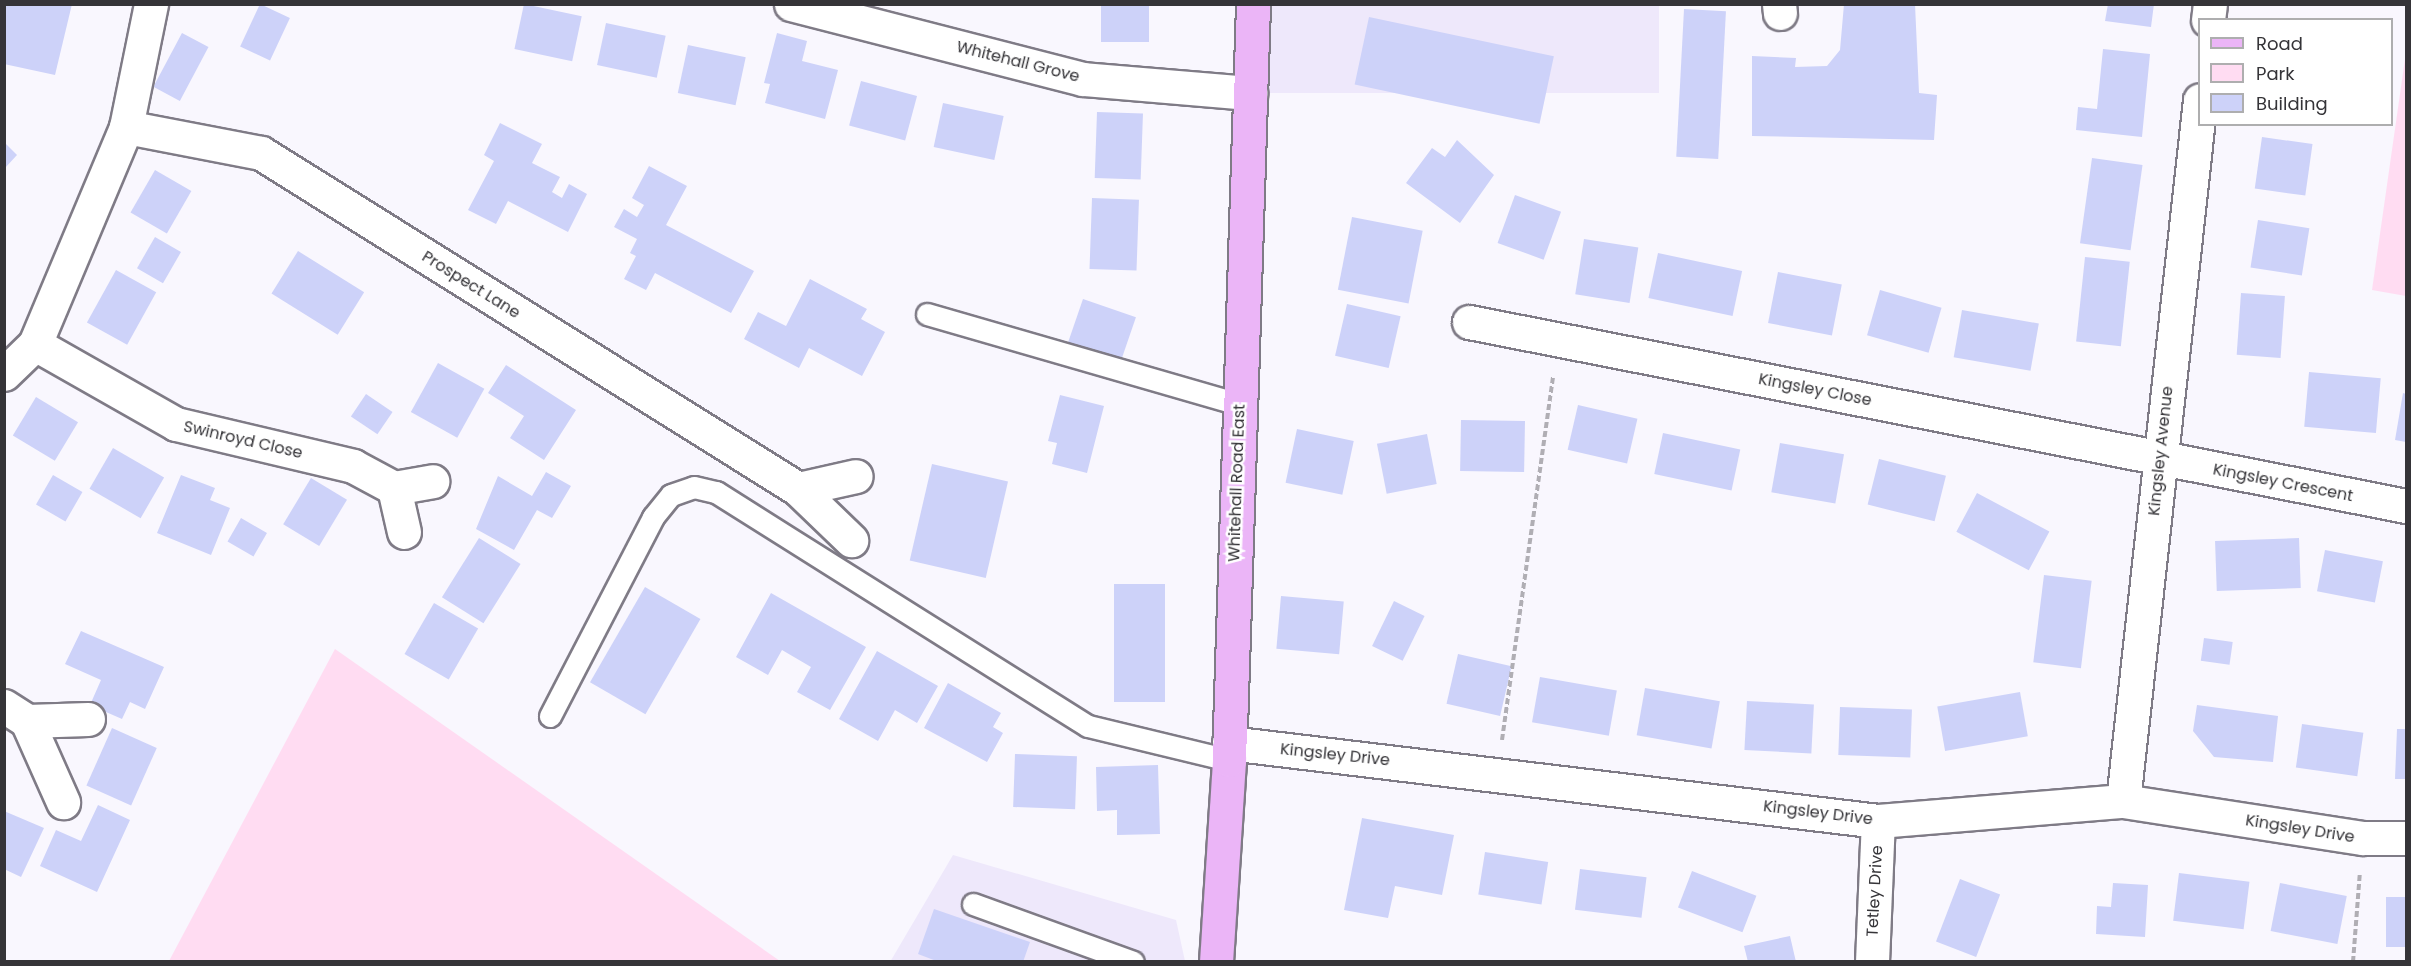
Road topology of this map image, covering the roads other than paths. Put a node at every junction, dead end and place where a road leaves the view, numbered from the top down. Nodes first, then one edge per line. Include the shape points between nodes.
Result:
1 (151, 4) edge
2 (1253, 4) edge
3 (806, 6) edge
4 (1250, 93) junction
5 (2198, 109) edge
6 (126, 127) junction
7 (927, 314) dead end
8 (1469, 322) dead end
9 (35, 344) junction
10 (4, 374) edge
11 (1239, 404) junction
12 (2160, 459) junction
13 (856, 476) dead end
14 (432, 481) dead end
15 (394, 488) junction
16 (798, 489) junction
17 (2406, 506) edge
18 (404, 532) dead end
19 (851, 540) dead end
20 (16, 714) edge
21 (550, 716) dead end
22 (88, 719) dead end
23 (1229, 752) junction
24 (2123, 801) junction
25 (63, 802) dead end
26 (1878, 821) junction
27 (2406, 838) edge
28 (973, 904) dead end
29 (1133, 962) edge
30 (1216, 962) edge
31 (1872, 962) edge

1 - 6 street
2 - 4 main road, Whitehall Road East
3 - 4 street, Whitehall Grove via 1083,79
4 - 11 main road, Whitehall Road East
5 - 12 street, Kingsley Avenue
6 - 9 street
6 - 16 street, Prospect Lane via 261,153
7 - 11 lane
8 - 12 street, Kingsley Close
9 - 10 street
9 - 15 street, Swinroyd Close via 176,424 353,466
11 - 23 main road, Whitehall Road East
12 - 17 street, Kingsley Crescent
12 - 24 street, Kingsley Avenue
13 - 16 street
14 - 15 street
15 - 18 street
16 - 19 street, Prospect Lane
20 - 22 street
20 - 25 street
21 - 23 lane via 653,518 671,495 694,487 716,492 1088,726
23 - 26 street, Kingsley Drive via 1497,773
23 - 30 main road, Whitehall Road East
24 - 26 street, Kingsley Drive
24 - 27 street, Kingsley Drive via 2363,838
26 - 31 street, Tetley Drive
28 - 29 lane

